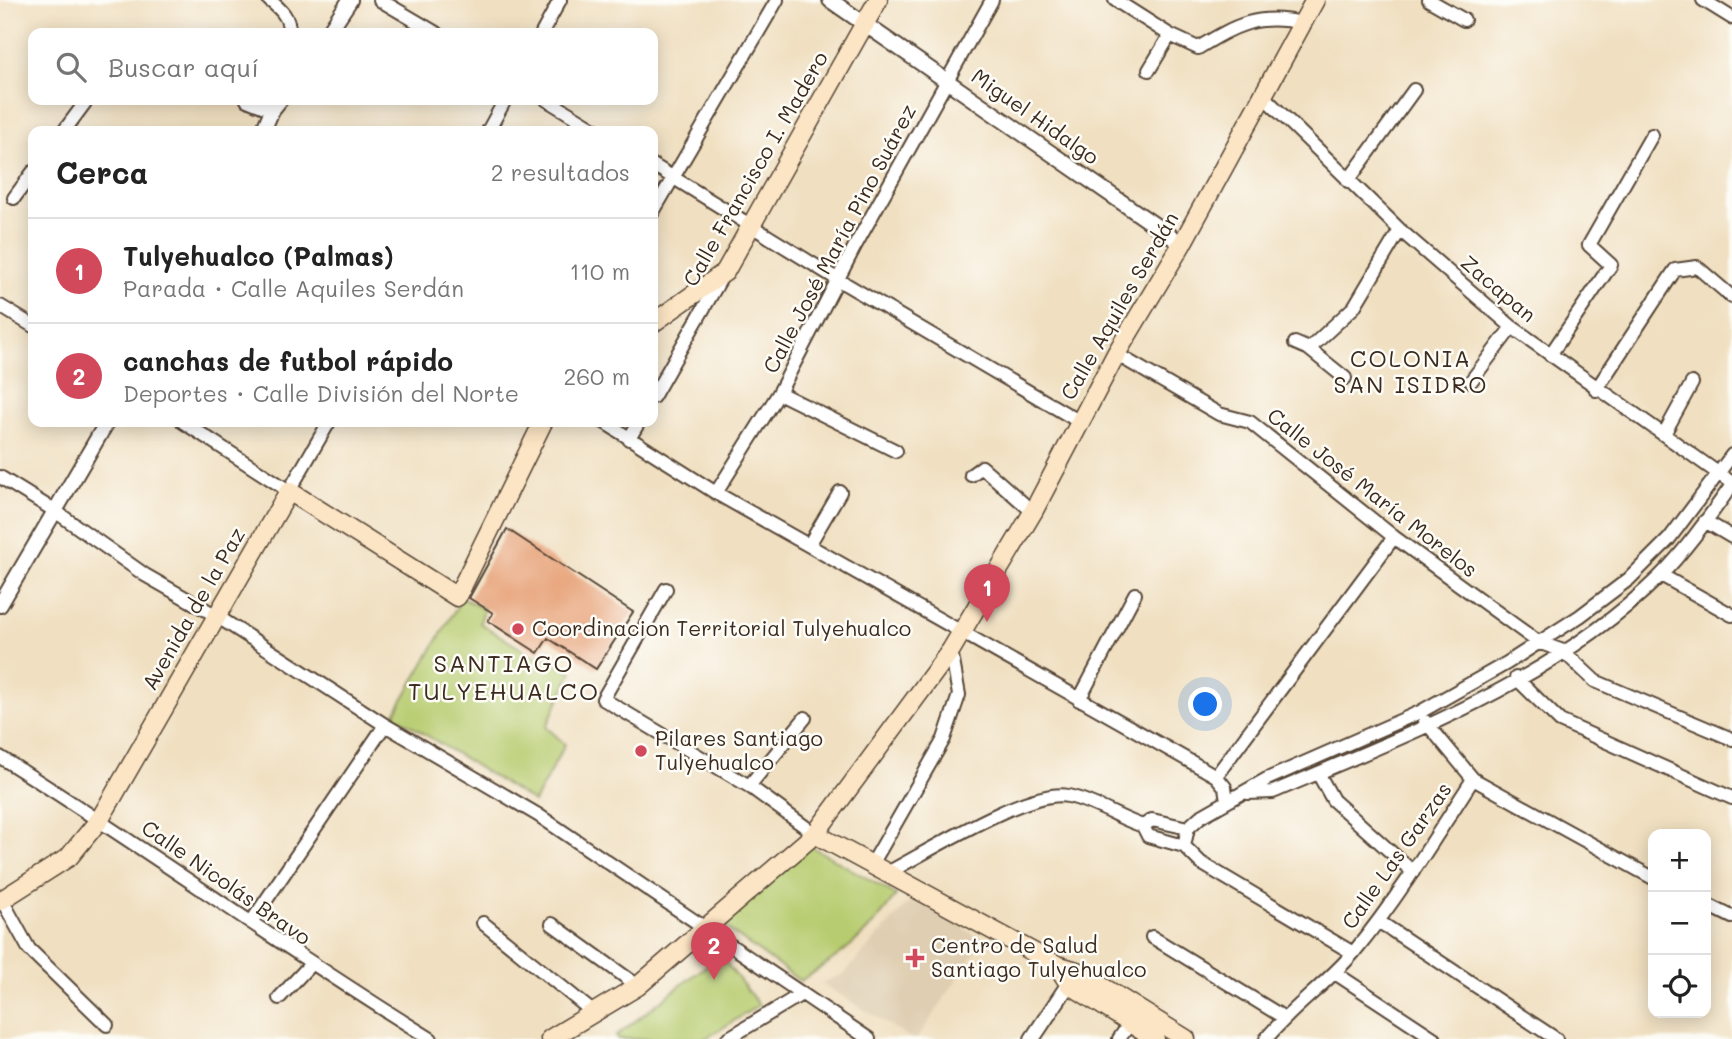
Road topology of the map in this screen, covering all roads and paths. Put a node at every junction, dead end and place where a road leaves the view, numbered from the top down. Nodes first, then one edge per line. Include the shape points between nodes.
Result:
1 (269, 0) edge
2 (350, 0) edge
3 (380, 0) edge
4 (560, 0) edge
5 (777, 0) edge
6 (830, 0) edge
7 (878, 0) edge
8 (992, 0) edge
9 (1115, 0) edge
10 (1315, 0) edge
11 (1429, 0) edge
12 (1703, 0) edge
13 (1732, 18) edge
14 (1464, 20) dead end
15 (1302, 23) junction
16 (864, 24) junction
17 (289, 28) edge
18 (331, 28) edge
19 (428, 28) edge
20 (544, 28) edge
21 (1170, 35) junction
22 (1149, 70) dead end
23 (947, 81) junction
24 (1414, 90) dead end
25 (1263, 96) junction
26 (83, 105) edge
27 (274, 105) edge
28 (502, 105) edge
29 (555, 105) edge
30 (68, 126) edge
31 (265, 126) edge
32 (491, 126) edge
33 (590, 126) edge
34 (1652, 135) dead end
35 (658, 168) edge
36 (673, 177) junction
37 (28, 179) edge
38 (1348, 181) junction
39 (14, 198) dead end
40 (658, 203) edge
41 (752, 223) junction
42 (1400, 230) junction
43 (1182, 244) junction
44 (725, 272) junction
45 (837, 279) junction
46 (1732, 298) edge
47 (0, 306) edge
48 (658, 319) edge
49 (28, 323) edge
50 (1512, 327) junction
51 (1295, 343) dead end
52 (1309, 349) junction
53 (1116, 354) junction
54 (1550, 355) junction
55 (1345, 378) dead end
56 (1471, 381) dead end
57 (1692, 383) dead end
58 (658, 388) edge
59 (1596, 390) junction
60 (779, 393) junction
61 (1080, 422) junction
62 (104, 427) edge
63 (191, 427) edge
64 (326, 427) edge
65 (541, 427) edge
66 (611, 427) edge
67 (636, 427) edge
68 (1664, 434) junction
69 (629, 439) junction
70 (895, 451) dead end
71 (1732, 455) edge
72 (1718, 473) junction
73 (971, 475) dead end
74 (0, 478) edge
75 (1732, 484) edge
76 (289, 491) junction
77 (716, 492) junction
78 (840, 492) dead end
79 (55, 511) junction
80 (1033, 512) junction
81 (1705, 522) junction
82 (1394, 537) junction
83 (1732, 537) edge
84 (809, 545) junction
85 (1661, 575) junction
86 (666, 589) dead end
87 (1135, 594) dead end
88 (0, 605) edge
89 (1732, 614) edge
90 (215, 615) junction
91 (963, 633) junction
92 (1538, 642) junction
93 (951, 650) junction
94 (1563, 651) junction
95 (1516, 678) junction
96 (1079, 700) junction
97 (1420, 712) junction
98 (805, 718) dead end
99 (385, 725) junction
100 (1427, 727) junction
101 (1732, 739) edge
102 (0, 757) edge
103 (1318, 773) junction
104 (1216, 776) junction
105 (1473, 779) junction
106 (749, 786) junction
107 (1244, 793) junction
108 (1732, 798) edge
109 (1227, 801) junction
110 (100, 819) junction
111 (1143, 826) junction
112 (1188, 828) junction
113 (815, 834) junction
114 (1184, 846) junction
115 (879, 869) junction
116 (1413, 872) junction
117 (1648, 875) edge
118 (1, 901) edge
119 (1711, 907) edge
120 (1732, 918) edge
121 (252, 921) junction
122 (1378, 921) junction
123 (483, 923) dead end
124 (552, 925) dead end
125 (703, 929) junction
126 (1152, 937) dead end
127 (1353, 953) junction
128 (310, 965) junction
129 (1335, 973) junction
130 (1073, 977) junction
131 (638, 986) junction
132 (800, 995) junction
133 (279, 998) dead end
134 (594, 1013) junction
135 (1283, 1017) junction
136 (1130, 1023) junction
137 (107, 1026) dead end
138 (430, 1039) edge
139 (550, 1039) edge
140 (727, 1039) edge
141 (869, 1039) edge
142 (1032, 1039) edge
143 (1119, 1039) edge
144 (1155, 1039) edge
145 (1186, 1039) edge
146 (1266, 1039) edge
147 (1435, 1039) edge
148 (1556, 1039) edge

1 - 17 street via 282,10
2 - 18 street
3 - 19 street
4 - 20 street
5 - 36 street
6 - 16 street, Miguel Hidalgo
7 - 16 main road, Calle Francisco I. Madero
8 - 23 street, Calle José María Pino Suárez
9 - 21 street
10 - 15 main road, Calle Aquiles Serdán
11 - 14 street
12 - 13 street
15 - 21 street via 1275,17 1232,28 1198,48
15 - 25 main road, Calle Aquiles Serdán
16 - 23 street, Miguel Hidalgo
16 - 41 main road, Calle Francisco I. Madero
21 - 22 street
23 - 43 street, Miguel Hidalgo
23 - 45 street, Calle José María Pino Suárez
24 - 38 street
25 - 38 street, Zacapan
25 - 43 main road, Calle Aquiles Serdán
26 - 30 street
27 - 31 street
28 - 32 street
29 - 33 street
34 - 54 street via 1589,245 1611,265
35 - 36 street
36 - 40 street
36 - 41 street
37 - 39 street
38 - 42 street, Zacapan
41 - 44 main road, Calle Francisco I. Madero
41 - 45 street
42 - 50 street, Zacapan
42 - 52 street via 1354,307
43 - 53 main road, Calle Aquiles Serdán
44 - 48 main road
44 - 58 street, Calle Francisco I. Madero
45 - 60 street, Calle José María Pino Suárez
45 - 61 street
46 - 59 street via 1696,267 1675,270
47 - 49 street
50 - 54 street, Zacapan
50 - 56 street
51 - 52 street
52 - 55 street
53 - 61 main road, Calle Aquiles Serdán
53 - 82 street, Calle José María Morelos via 1219,414 1250,422
54 - 59 street, Zacapan
57 - 68 street
59 - 68 street, Zacapan
60 - 70 street
60 - 77 street, Calle José María Pino Suárez
61 - 80 main road, Calle Aquiles Serdán
62 - 79 street
63 - 76 street
64 - 76 street, Avenida de la Paz
65 - 76 main road via 457,597
66 - 69 street
67 - 69 street
68 - 72 street, Zacapan
69 - 77 street
71 - 72 street
72 - 75 street, Zacapan
72 - 92 street via 1669,539 1629,579
73 - 80 street via 982,467
74 - 79 street
75 - 81 street
76 - 90 main road, Avenida de la Paz
77 - 84 street
78 - 84 street
79 - 88 street
79 - 90 street via 145,575
80 - 91 main road, Calle Aquiles Serdán
81 - 83 street
81 - 85 street
82 - 92 street, Calle José María Morelos
82 - 104 street
84 - 91 street
85 - 89 street
85 - 94 street
86 - 106 street via 603,699
87 - 96 street
90 - 99 street
90 - 110 main road, Avenida de la Paz
91 - 93 main road, Calle Aquiles Serdán
91 - 96 street
92 - 94 street, Calle José María Morelos
92 - 97 street
93 - 113 main road, Calle Aquiles Serdán
93 - 115 street via 959,695 944,739
94 - 95 street
94 - 101 street via 1595,681
95 - 100 street
95 - 108 street via 1560,722
96 - 104 street
97 - 100 street
97 - 107 street
98 - 106 street
99 - 121 street
99 - 125 street via 538,815
100 - 103 street
100 - 105 street
102 - 110 street, Calle Nicolás Bravo
103 - 107 street via 1273,792
103 - 116 street via 1333,800
104 - 109 street via 1225,787
105 - 116 street, Calle Las Garzas
105 - 117 street
106 - 113 street
107 - 109 street
109 - 112 street
110 - 118 main road, Avenida de la Paz via 69,857
110 - 121 street, Calle Nicolás Bravo
111 - 112 street via 1152,820
111 - 114 street via 1148,836
111 - 115 street via 1067,795 1042,797
112 - 114 street
113 - 115 main road
113 - 125 main road, Calle Aquiles Serdán
114 - 127 street, Calle Las Garzas via 1201,863
115 - 130 main road
116 - 122 street, Calle Las Garzas
118 - 137 street via 29,949
119 - 120 street
121 - 128 street, Calle Nicolás Bravo
122 - 127 street, Calle Las Garzas
122 - 148 street
123 - 134 street
124 - 131 street
125 - 131 main road, Calle Aquiles Serdán
125 - 132 street
126 - 135 street
127 - 129 street, Calle Las Garzas
128 - 133 street
128 - 138 street, Calle Nicolás Bravo
129 - 135 street, Calle Las Garzas
129 - 147 street
130 - 136 main road
130 - 142 street
130 - 145 main road
131 - 134 main road, Calle Aquiles Serdán
132 - 140 street
132 - 141 street
134 - 139 main road, Calle Aquiles Serdán
135 - 146 street, Calle Las Garzas
136 - 143 street
136 - 144 main road

